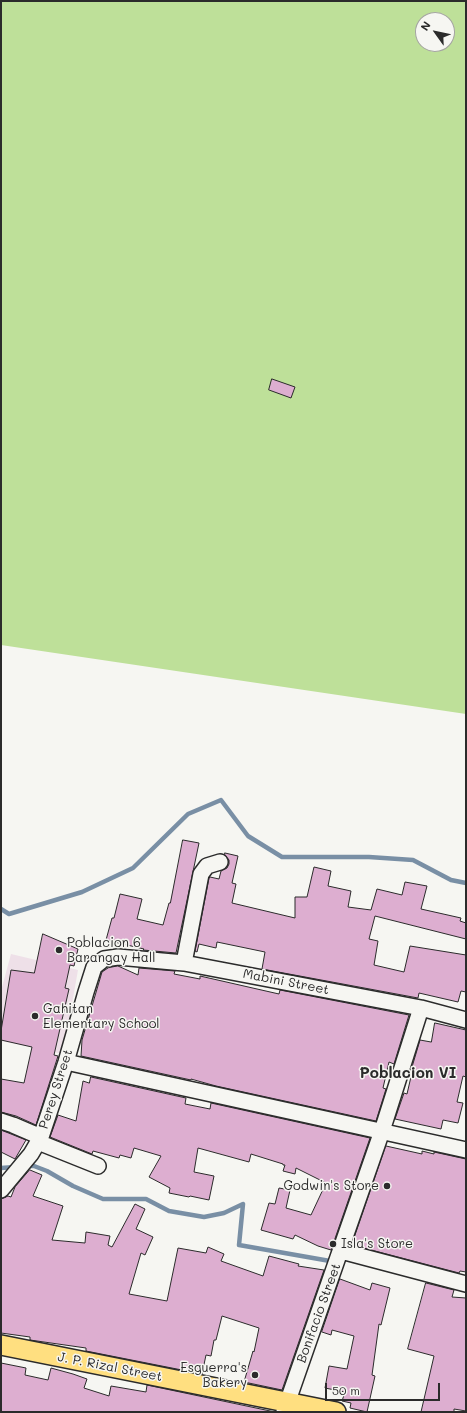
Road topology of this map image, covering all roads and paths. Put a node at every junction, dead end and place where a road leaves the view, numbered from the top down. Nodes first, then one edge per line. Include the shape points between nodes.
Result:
1 (220, 862) dead end
2 (104, 959) joint
3 (184, 962) junction
4 (421, 1008) junction
5 (466, 1020) edge
6 (66, 1062) junction
7 (1, 1121) edge
8 (382, 1131) junction
9 (36, 1145) junction
10 (466, 1150) edge
11 (98, 1166) dead end
12 (6, 1185) edge
13 (341, 1251) junction
14 (466, 1284) edge
15 (1, 1345) edge
16 (286, 1407) edge
17 (336, 1412) edge

1 - 3 street via 207,866 201,874
2 - 3 street, Mabini Street via 118,957
2 - 6 street, Perey Street via 94,967
3 - 4 street, Mabini Street
4 - 5 street, Mabini Street
4 - 8 street, Bonifacio Street
6 - 8 street
6 - 9 street, Perey Street
7 - 9 street via 13,1125
8 - 10 street
8 - 13 street, Bonifacio Street
9 - 11 street
9 - 12 street, Perey Street
13 - 14 street
13 - 16 street, Bonifacio Street
15 - 16 main road, J. P. Rizal Street
16 - 17 main road, J. P. Rizal Street

